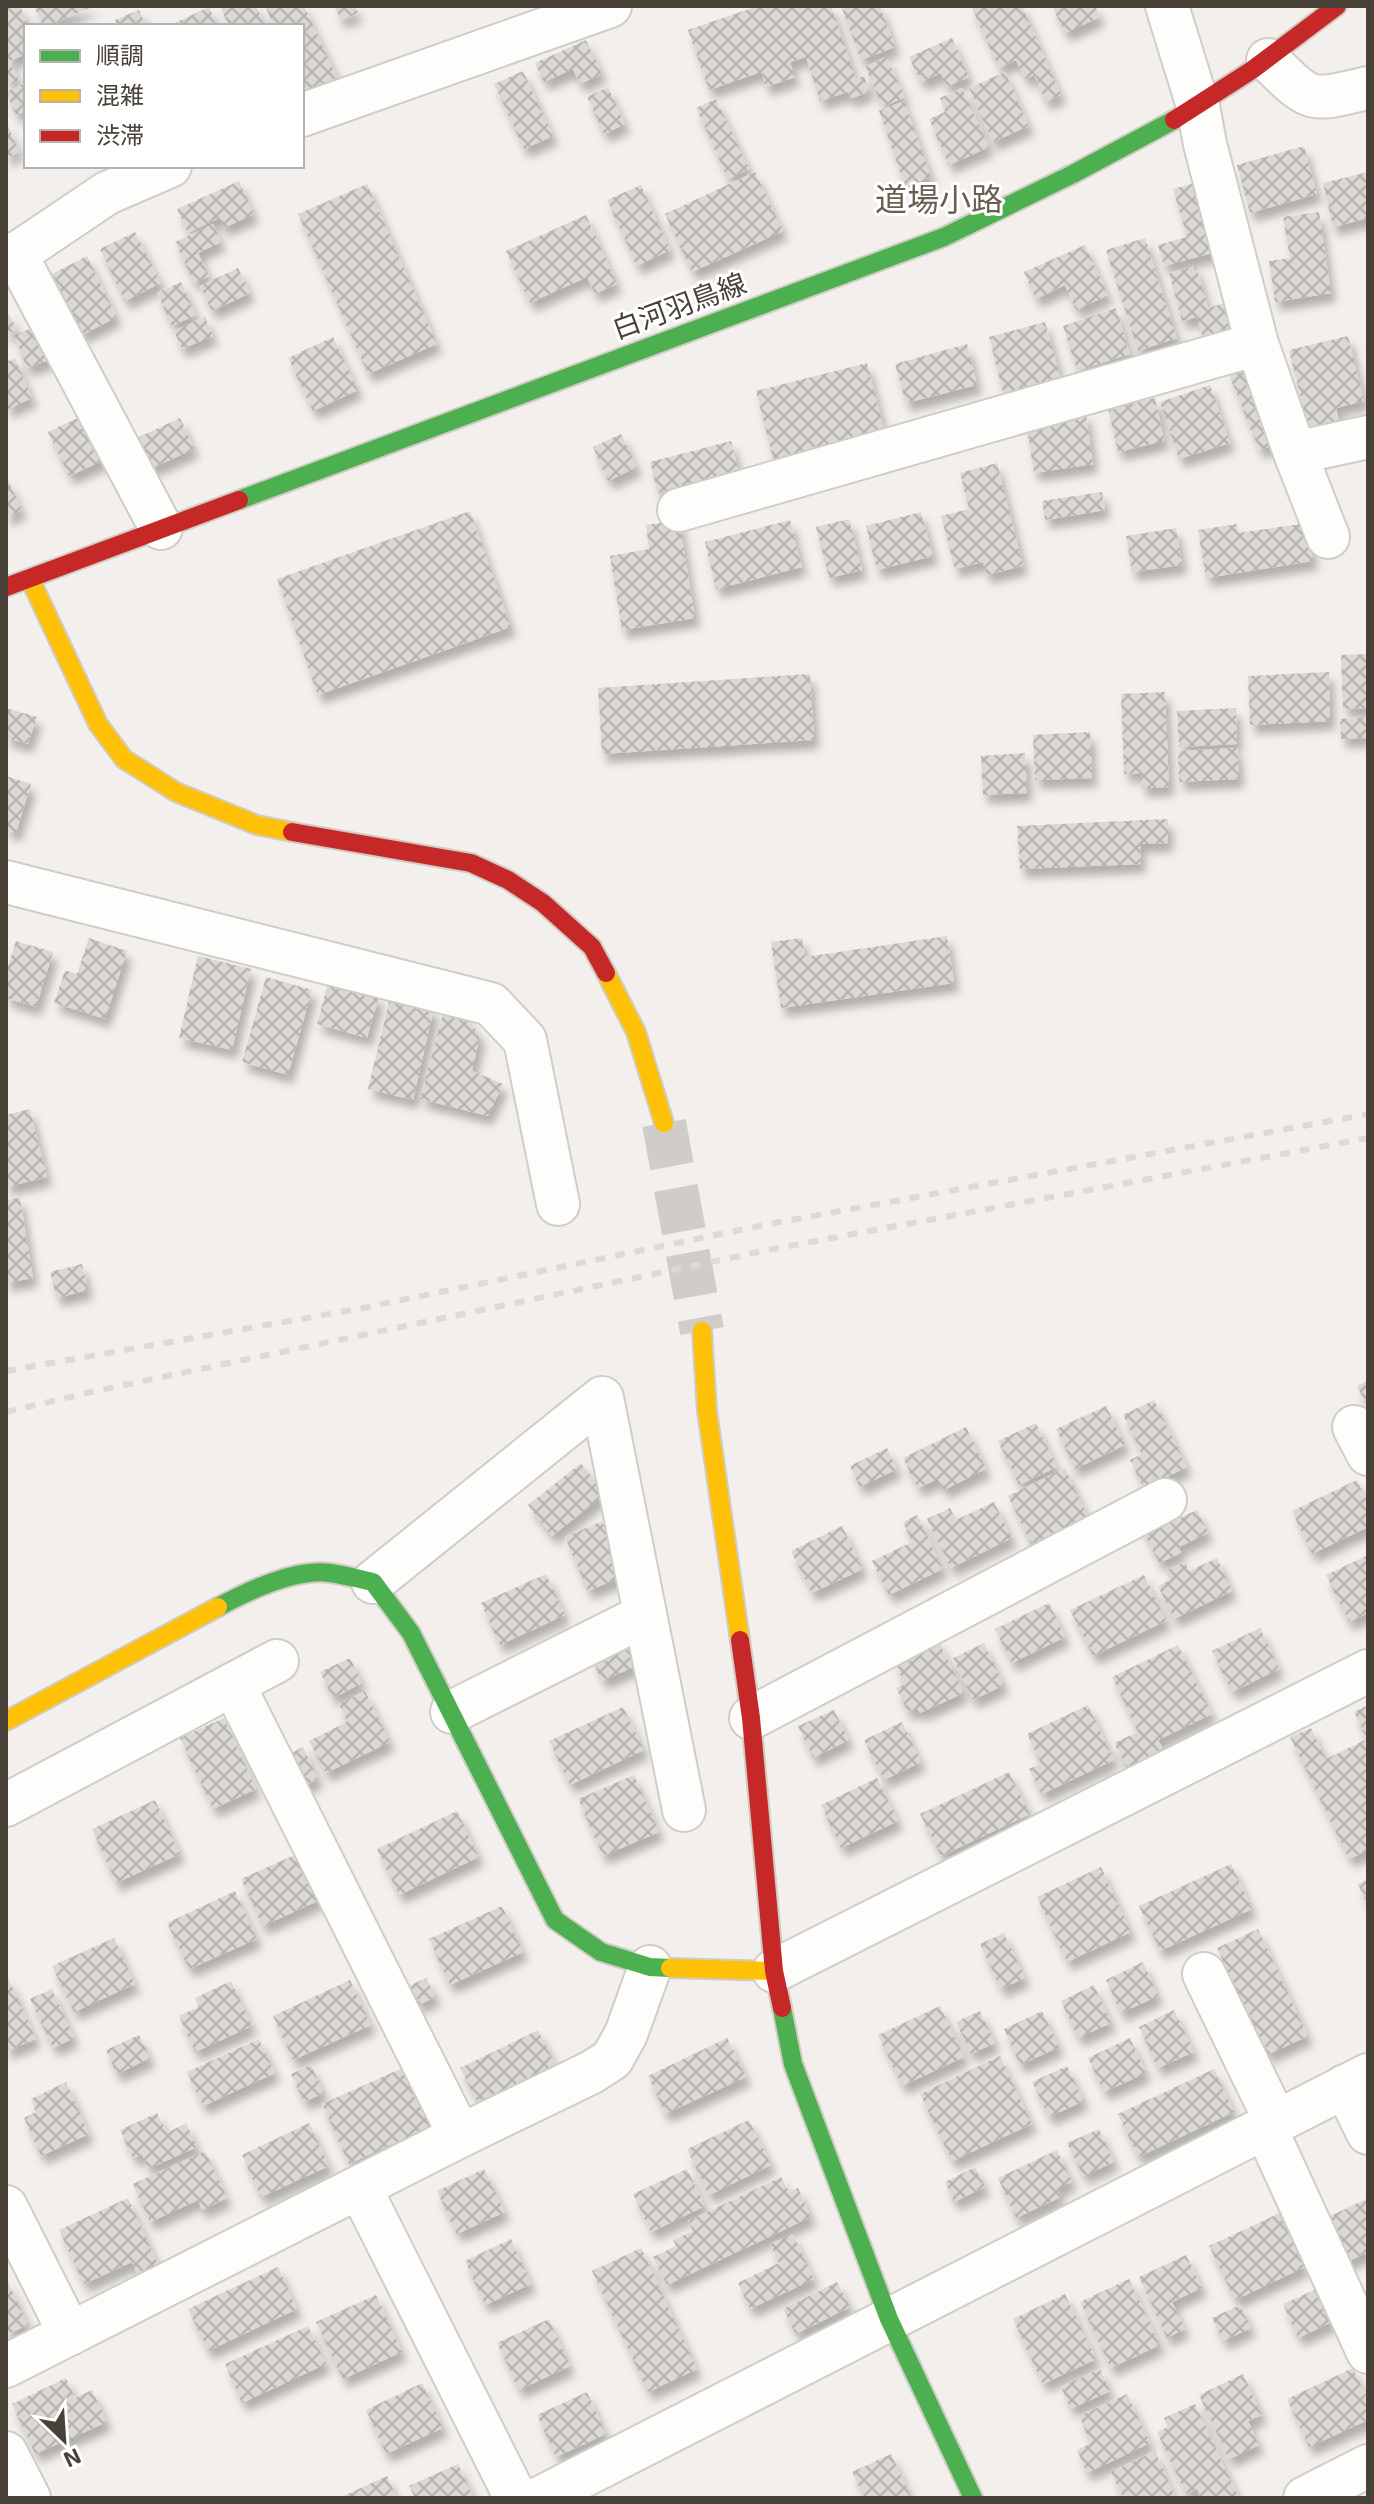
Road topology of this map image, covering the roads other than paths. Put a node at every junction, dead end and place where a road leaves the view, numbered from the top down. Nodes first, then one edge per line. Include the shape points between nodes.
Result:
1 (610, 6) edge
2 (1167, 6) edge
3 (1337, 6) edge
4 (1268, 60) junction
5 (1368, 88) edge
6 (1198, 106) junction
7 (304, 114) edge
8 (165, 168) edge
9 (8, 258) edge
10 (1257, 344) junction
11 (1368, 437) edge
12 (1295, 453) junction
13 (679, 510) dead end
14 (161, 528) junction
15 (1328, 537) dead end
16 (30, 579) junction
17 (6, 587) edge
18 (6, 882) edge
19 (664, 1123) tunnel mouth
20 (558, 1204) dead end
21 (702, 1331) tunnel mouth
22 (1165, 1500) dead end
23 (373, 1582) junction
24 (645, 1615) junction
25 (277, 1661) dead end
26 (1368, 1671) edge
27 (233, 1684) junction
28 (452, 1712) junction
29 (751, 1718) junction
30 (6, 1721) edge
31 (6, 1805) edge
32 (684, 1810) dead end
33 (650, 1967) junction
34 (774, 1971) junction
35 (1204, 1974) dead end
36 (1357, 2081) edge
37 (1270, 2125) junction
38 (1368, 2133) edge
39 (460, 2136) junction
40 (360, 2188) junction
41 (6, 2207) edge
42 (889, 2319) junction
43 (70, 2334) junction
44 (1368, 2352) edge
45 (6, 2366) edge
46 (6, 2453) edge
47 (1368, 2466) edge
48 (29, 2498) edge
49 (516, 2498) edge
50 (540, 2498) edge
51 (973, 2498) edge
52 (1305, 2498) edge

1 - 7 street
2 - 6 street
3 - 4 street, 白河羽鳥線
4 - 5 street via 1301,92 1322,99
4 - 6 street, 白河羽鳥線
6 - 10 street
6 - 14 street, 白河羽鳥線 via 944,237
8 - 9 street via 107,193
9 - 14 street via 25,272
10 - 12 street
10 - 13 street
11 - 12 street
12 - 15 street
14 - 16 street, 白河羽鳥線
16 - 17 street, 白河羽鳥線
16 - 19 street via 98,724 124,759 176,792 257,825 471,863 543,903 592,947 636,1032
18 - 20 street via 491,1004 525,1040
21 - 29 street via 707,1411
22 - 29 street
23 - 24 street via 602,1398
23 - 28 street via 411,1633
23 - 30 street via 327,1572 258,1588
24 - 28 street
24 - 32 street
25 - 27 street
26 - 34 street
27 - 31 street
27 - 39 street
28 - 33 street via 555,1920 601,1952
29 - 34 street
33 - 34 street
33 - 39 street via 612,2059
34 - 42 street via 793,2064
35 - 37 street
36 - 37 street
36 - 38 street
37 - 42 street
37 - 44 street
39 - 40 street
40 - 43 street
40 - 49 street
41 - 43 street
42 - 50 street
42 - 51 street
43 - 45 street
46 - 48 street
47 - 52 street

